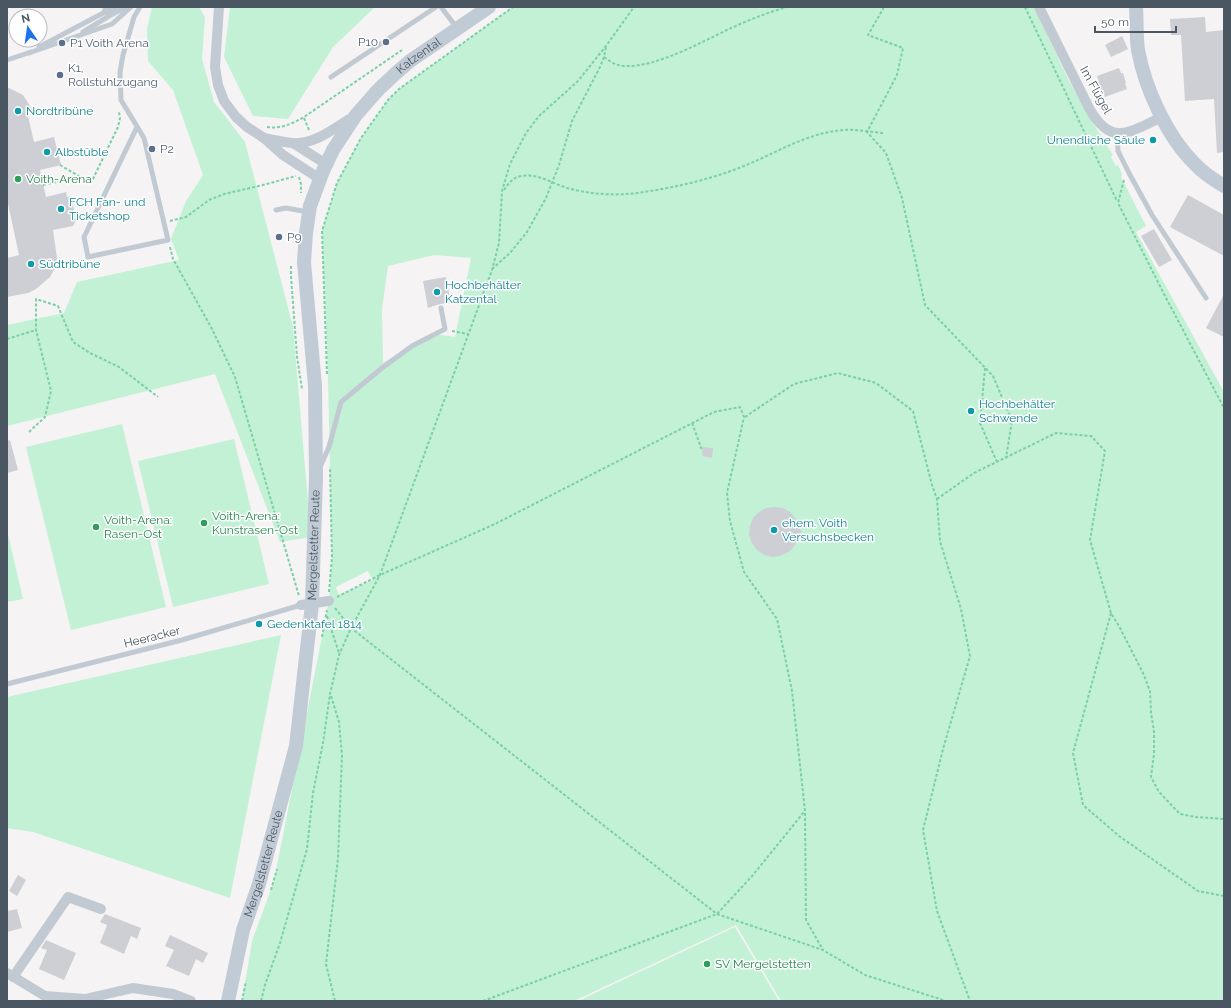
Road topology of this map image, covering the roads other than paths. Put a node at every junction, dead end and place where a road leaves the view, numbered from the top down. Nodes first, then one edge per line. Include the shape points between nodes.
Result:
1 (126, 7) edge
2 (131, 7) edge
3 (140, 7) edge
4 (219, 7) edge
5 (436, 7) edge
6 (441, 7) edge
7 (489, 7) edge
8 (1039, 7) edge
9 (1136, 7) edge
10 (111, 9) edge
11 (457, 29) junction
12 (76, 37) junction
13 (29, 53) junction
14 (7, 60) edge
15 (330, 77) dead end
16 (356, 115) junction
17 (1162, 117) junction
18 (137, 127) junction
19 (1117, 134) junction
20 (264, 138) junction
21 (293, 143) junction
22 (326, 164) junction
23 (320, 178) junction
24 (1224, 186) edge
25 (276, 210) dead end
26 (303, 211) junction
27 (1206, 298) dead end
28 (441, 308) dead end
29 (316, 477) junction
30 (329, 601) road end
31 (307, 605) junction
32 (7, 684) edge
33 (101, 910) dead end
34 (10, 975) edge
35 (44, 998) edge
36 (191, 1001) edge
37 (228, 1001) edge

1 - 12 lane
2 - 12 lane via 112,24
3 - 18 lane via 134,17 122,55 120,72 121,100
4 - 20 street, Katzental via 215,67 221,93 228,107 242,123
5 - 15 lane
6 - 11 lane
7 - 11 street, Katzental
8 - 19 street, Im Flügel via 1093,116 1103,128
9 - 17 street via 1138,50 1148,86
10 - 13 lane
11 - 16 street, Katzental via 395,74
12 - 13 lane
13 - 14 lane
16 - 21 street, Katzental via 313,140
16 - 22 street, Katzental
17 - 19 street via 1137,129
17 - 24 street via 1187,156
18 - 18 lane via 84,237 88,257 168,240 144,138
19 - 27 lane via 1118,151 1129,173 1152,215
20 - 21 street, Katzental
20 - 23 street, Katzental via 283,155
21 - 22 street, Katzental
22 - 23 street, Katzental
23 - 26 street, Mergelstetter Reute
25 - 26 lane via 286,208
26 - 29 street, Mergelstetter Reute via 306,233 304,262 315,386
28 - 29 lane via 445,329 412,346 341,402 329,446
29 - 31 street, Mergelstetter Reute
30 - 31 street
31 - 32 lane, Heeracker via 182,640
31 - 37 street, Mergelstetter Reute via 296,746 259,884 243,930
33 - 34 street via 68,897
34 - 35 street
35 - 36 street via 85,999 133,988 173,994

